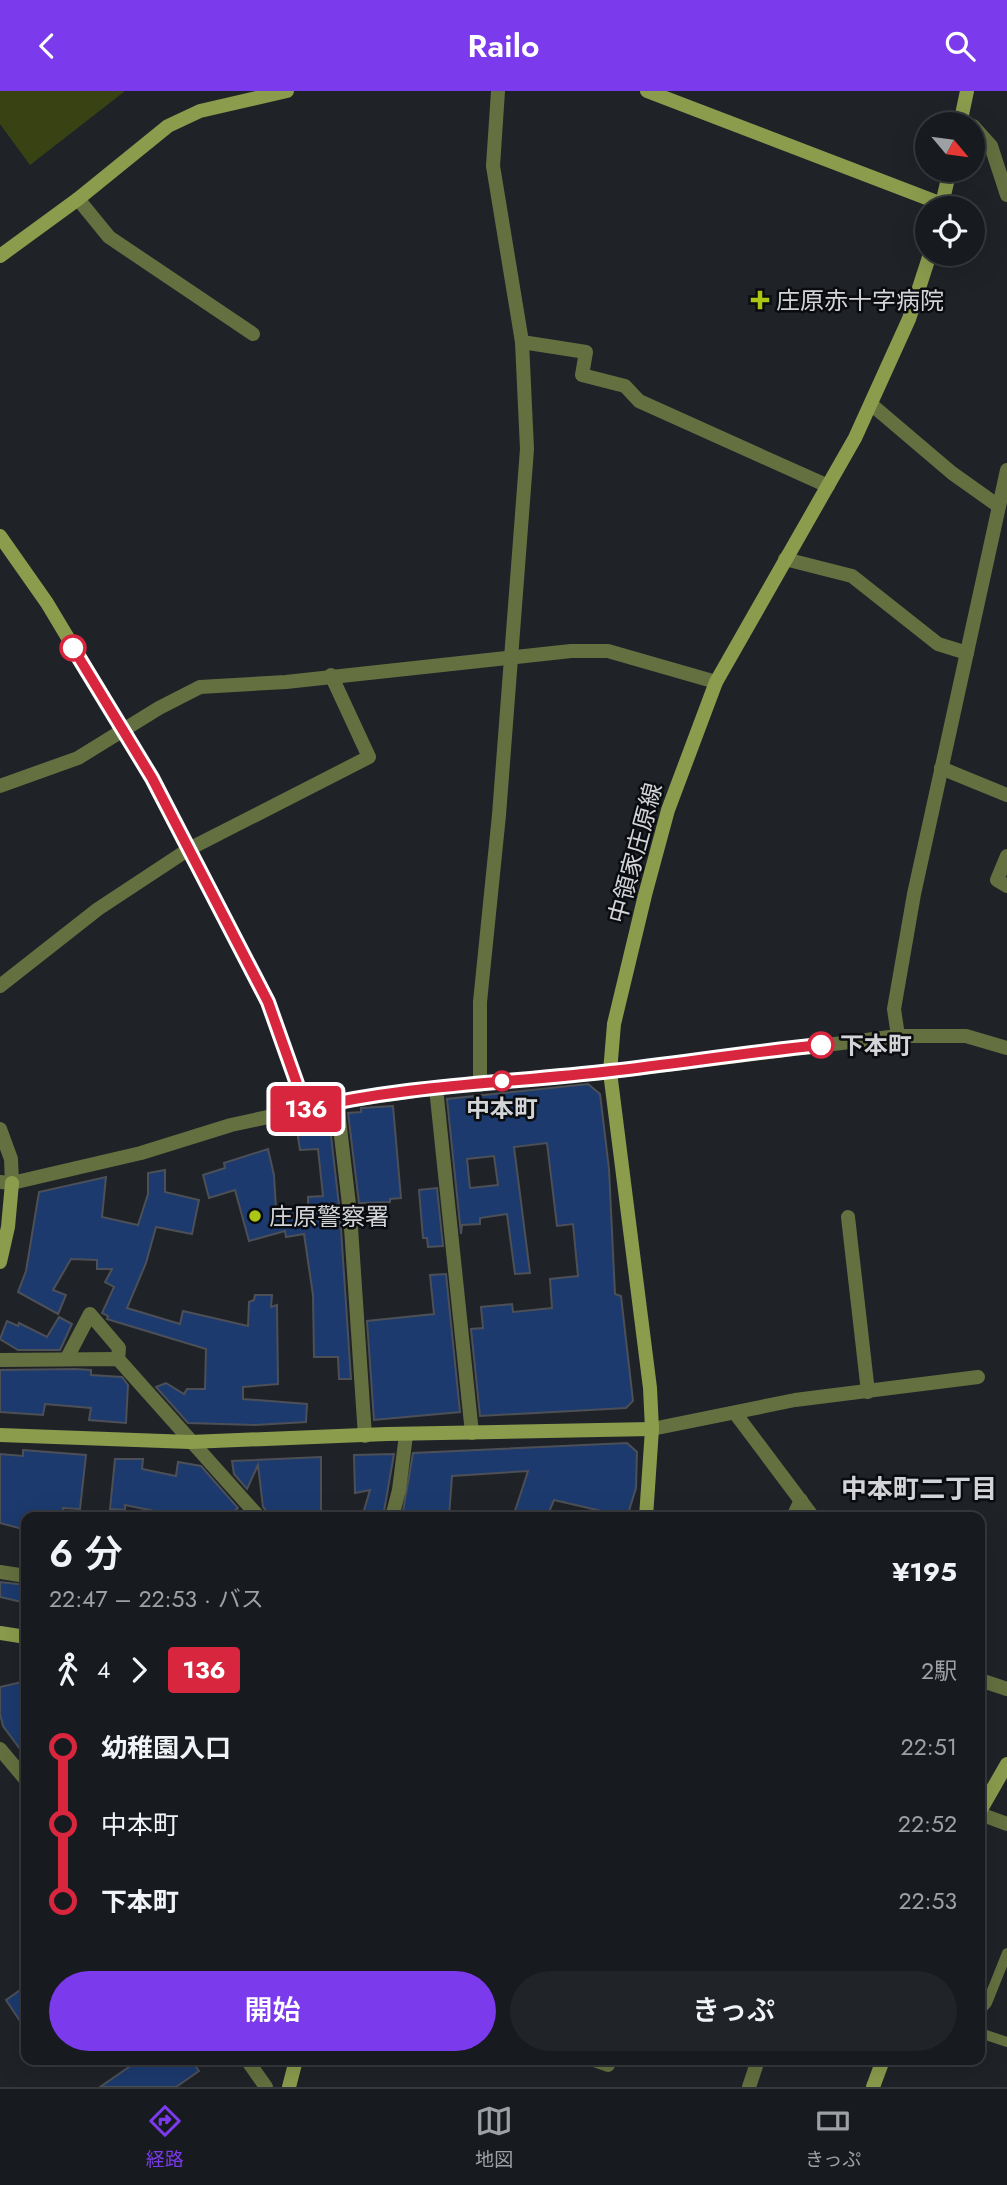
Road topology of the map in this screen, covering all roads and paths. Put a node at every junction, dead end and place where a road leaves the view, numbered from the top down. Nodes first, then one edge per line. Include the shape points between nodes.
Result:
1 (287, 91) edge
2 (498, 91) edge
3 (647, 91) edge
4 (967, 91) edge
5 (245, 95) edge
6 (967, 112) edge
7 (985, 141) edge
8 (1007, 195) edge
9 (916, 196) edge
10 (78, 199) junction
11 (0, 256) edge
12 (926, 266) edge
13 (253, 334) dead end
14 (522, 342) junction
15 (872, 405) junction
16 (1007, 470) edge
17 (828, 486) junction
18 (997, 505) junction
19 (0, 536) edge
20 (785, 559) junction
21 (967, 653) junction
22 (510, 657) junction
23 (331, 675) junction
24 (716, 682) junction
25 (121, 730) junction
26 (941, 768) junction
27 (0, 786) edge
28 (1007, 795) edge
29 (189, 849) junction
30 (1007, 856) edge
31 (1007, 886) edge
32 (0, 986) edge
33 (898, 1036) junction
34 (1007, 1048) edge
35 (610, 1072) junction
36 (480, 1085) junction
37 (436, 1088) junction
38 (337, 1102) junction
39 (306, 1109) junction
40 (0, 1129) edge
41 (6, 1183) edge
42 (848, 1217) dead end
43 (0, 1262) edge
44 (67, 1358) junction
45 (118, 1359) junction
46 (0, 1360) edge
47 (978, 1377) dead end
48 (867, 1392) junction
49 (735, 1413) junction
50 (652, 1429) junction
51 (472, 1433) junction
52 (0, 1435) edge
53 (406, 1435) junction
54 (365, 1436) junction
55 (190, 1442) junction
56 (801, 1500) junction
57 (253, 1512) edge
58 (393, 1512) edge
59 (646, 1512) edge
60 (795, 1512) edge
61 (809, 1512) edge
62 (0, 1572) edge
63 (21, 1575) edge
64 (0, 1633) edge
65 (21, 1636) edge
66 (985, 1682) edge
67 (1007, 1689) edge
68 (0, 1749) edge
69 (1007, 1764) edge
70 (21, 1774) edge
71 (985, 1804) edge
72 (985, 1815) edge
73 (1007, 1824) edge
74 (1007, 1953) edge
75 (985, 2005) edge
76 (985, 2035) edge
77 (1007, 2042) edge
78 (251, 2065) edge
79 (295, 2065) edge
80 (756, 2065) edge
81 (881, 2065) edge
82 (266, 2087) edge
83 (289, 2087) edge
84 (749, 2087) edge
85 (873, 2087) edge

1 - 5 street
2 - 14 street via 493,166
3 - 9 street
4 - 6 street
5 - 10 street via 168,127
7 - 8 street
10 - 11 street
10 - 13 street via 109,237
12 - 15 street, 中領家庄原線
14 - 17 street via 586,352 582,375 625,386 639,401
14 - 22 street via 527,449
15 - 17 street, 中領家庄原線
15 - 18 street via 951,473
16 - 18 street
17 - 20 street, 中領家庄原線
18 - 21 street
19 - 25 street via 47,603
20 - 21 street via 852,576 939,644
20 - 24 street, 中領家庄原線
21 - 26 street
22 - 23 street
22 - 24 street via 608,651
22 - 36 street via 480,1002
23 - 25 street via 200,687
23 - 29 street via 369,757
24 - 35 street, 中領家庄原線 via 672,799 645,895 614,1024
25 - 27 street via 78,758
25 - 29 street
26 - 28 street
26 - 33 street via 894,1009
29 - 32 street via 98,909
29 - 39 street via 268,1002
30 - 31 street via 997,880
33 - 34 street via 966,1036
33 - 35 street
35 - 36 street
35 - 50 street, 中領家庄原線 via 638,1280
36 - 37 street
37 - 38 street
37 - 51 street
38 - 39 street
38 - 54 street via 350,1213
39 - 41 street
40 - 41 street via 11,1159
41 - 43 street via 8,1227
42 - 48 street
44 - 45 street
44 - 45 street via 90,1314 119,1348
44 - 46 street
45 - 55 street
47 - 48 street
48 - 49 street
49 - 50 street
49 - 56 street
50 - 51 street
50 - 59 street, 中領家庄原線
51 - 53 street
52 - 55 street
53 - 54 street
53 - 58 street
54 - 55 street
55 - 57 street
56 - 60 street
56 - 61 street
62 - 63 street
64 - 65 street
66 - 67 street
68 - 70 street
69 - 71 street
72 - 73 street
74 - 75 lane
76 - 77 lane
78 - 82 street
79 - 83 street
80 - 84 street
81 - 85 street

